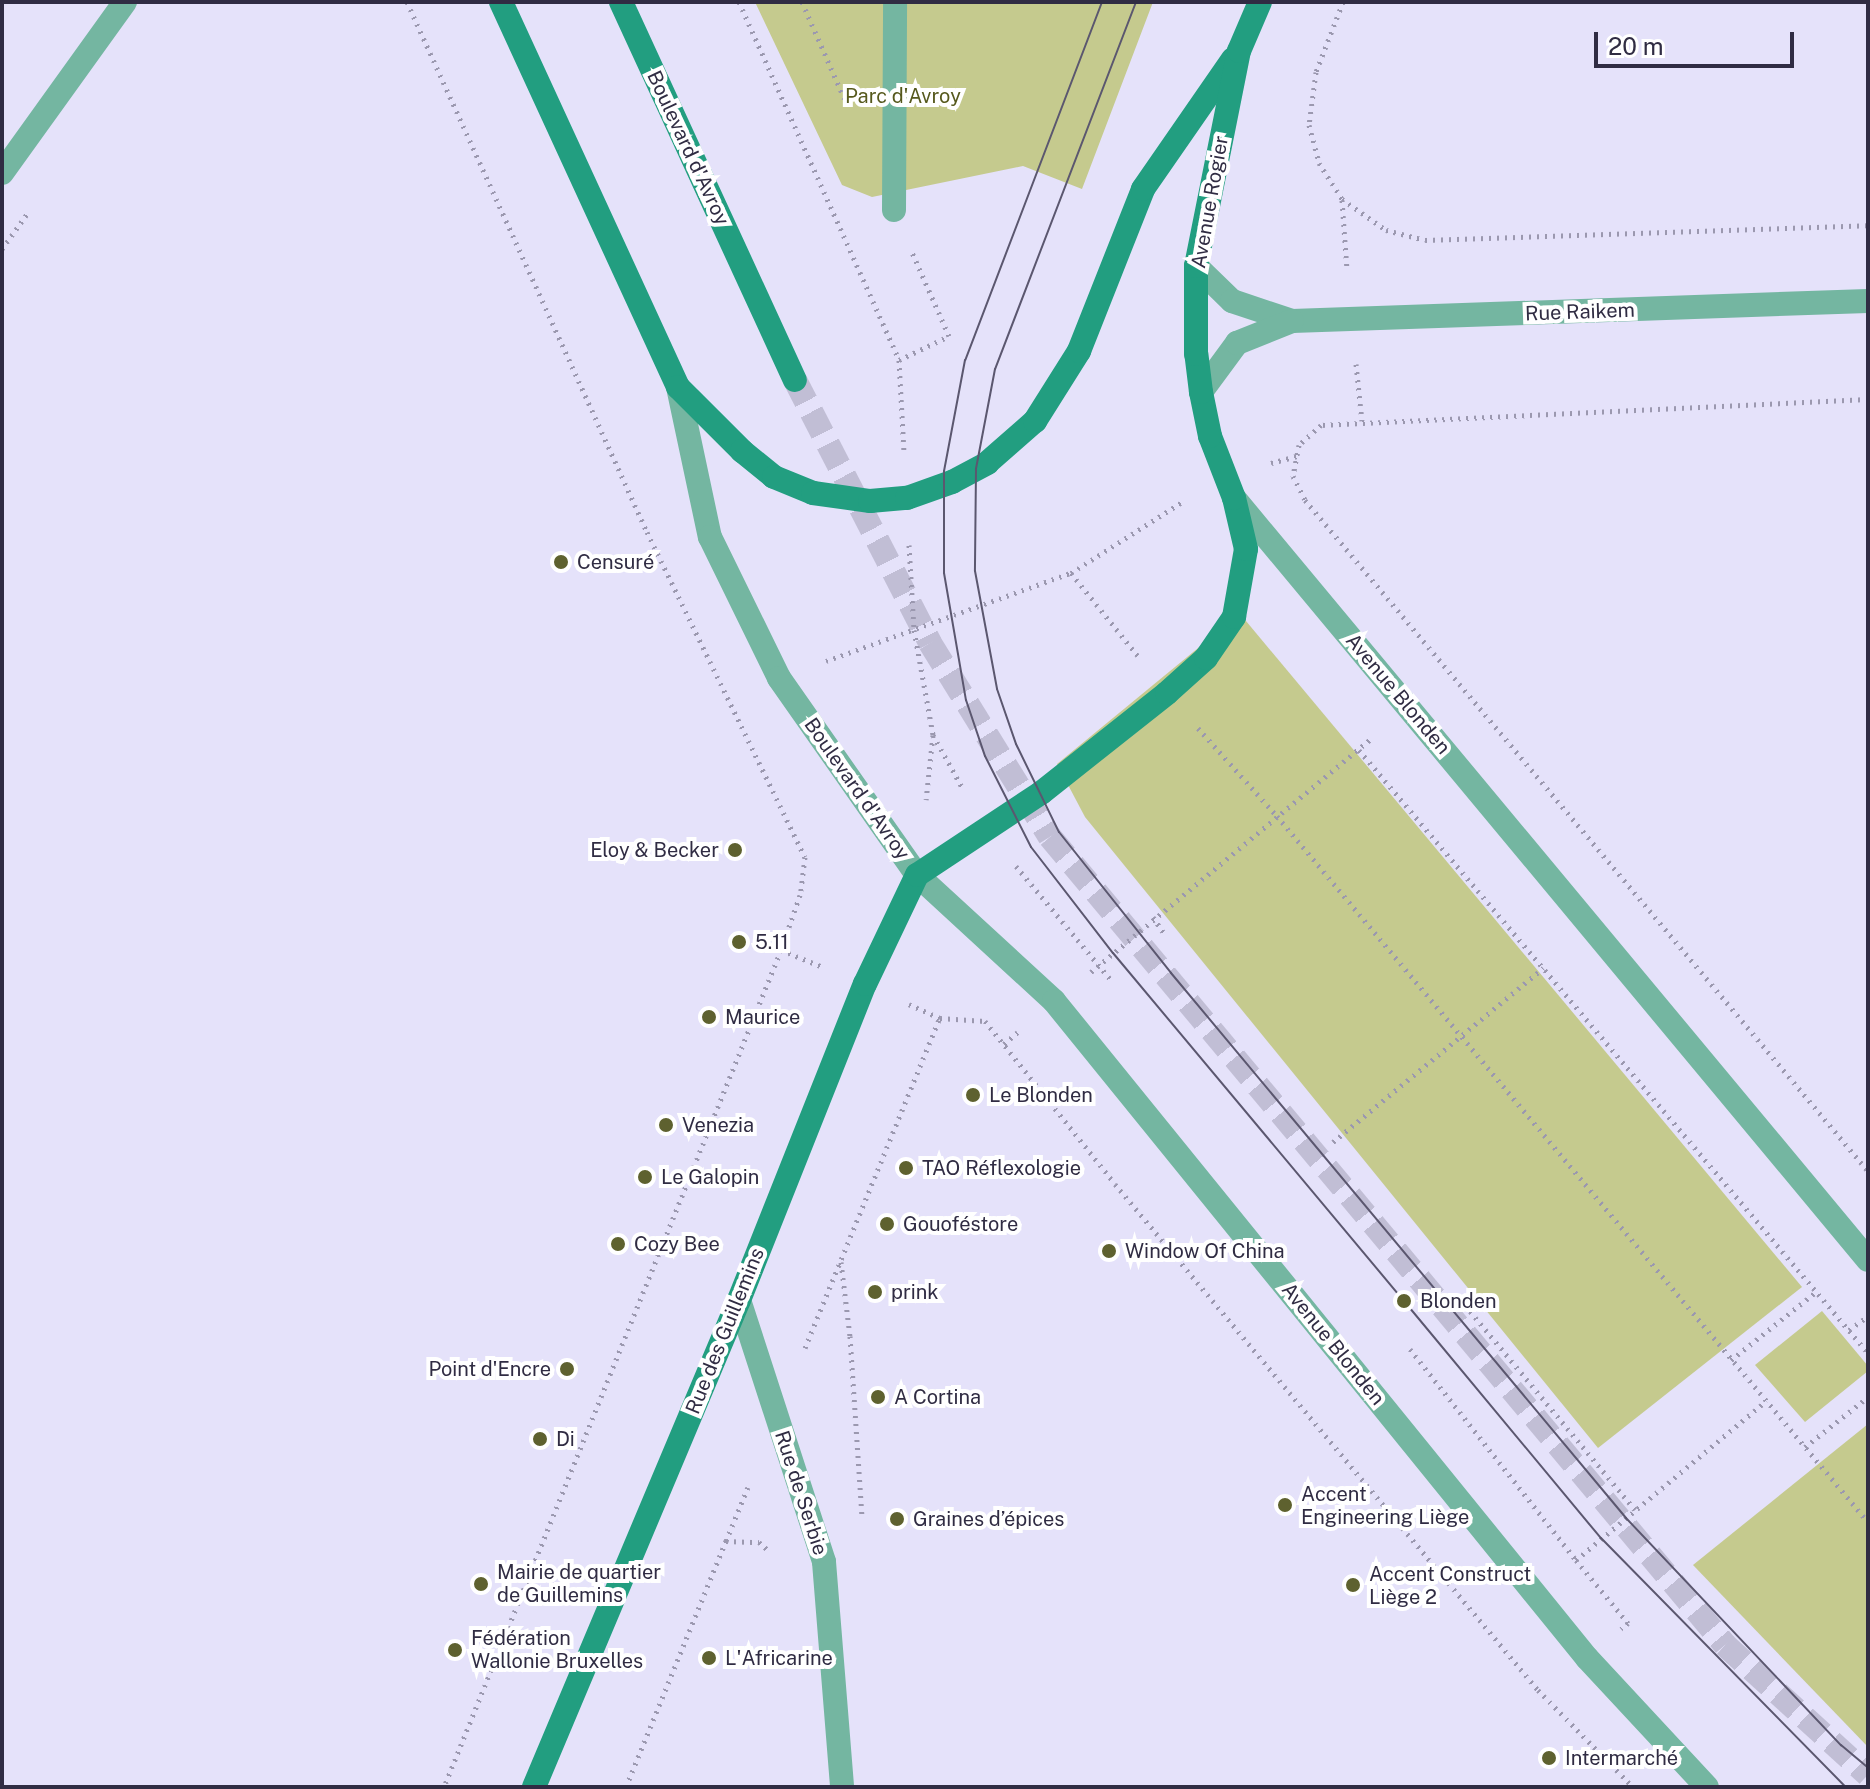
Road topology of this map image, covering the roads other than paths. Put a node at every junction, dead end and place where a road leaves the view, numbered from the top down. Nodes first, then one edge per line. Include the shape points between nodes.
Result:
1 (125, 2) edge
2 (501, 2) edge
3 (621, 2) edge
4 (895, 2) edge
5 (1260, 2) edge
6 (1239, 51) junction
7 (2, 173) edge
8 (894, 210) dead end
9 (1196, 266) junction
10 (1868, 301) edge
11 (1292, 321) junction
12 (795, 380) tunnel mouth
13 (678, 387) junction
14 (1201, 392) junction
15 (1234, 498) junction
16 (917, 875) junction
17 (1868, 1260) edge
18 (739, 1300) junction
19 (534, 1787) edge
20 (842, 1787) edge
21 (1707, 1787) edge

1 - 7 street
2 - 13 street
3 - 12 street, Boulevard d'Avroy
4 - 8 street
5 - 6 street, Avenue Rogier
6 - 9 street, Avenue Rogier
6 - 13 street via 1143,189 1079,351 1035,421 987,463 907,498 870,501 813,493 774,477
9 - 11 street, Rue Raikem via 1232,301
9 - 14 street, Avenue Rogier
10 - 11 street, Rue Raikem
11 - 14 street, Rue Raikem via 1237,343
13 - 16 street, Boulevard d'Avroy via 710,537 779,678
14 - 15 street, Avenue Rogier
15 - 16 street, Boulevard d'Avroy via 1246,549 1234,617 1206,658 1041,793
15 - 17 street, Avenue Blonden
16 - 18 street, Rue des Guillemins via 865,984
16 - 21 street, Avenue Blonden via 1054,1001 1587,1658
18 - 19 street, Rue des Guillemins
18 - 20 street, Rue de Serbie via 824,1562

